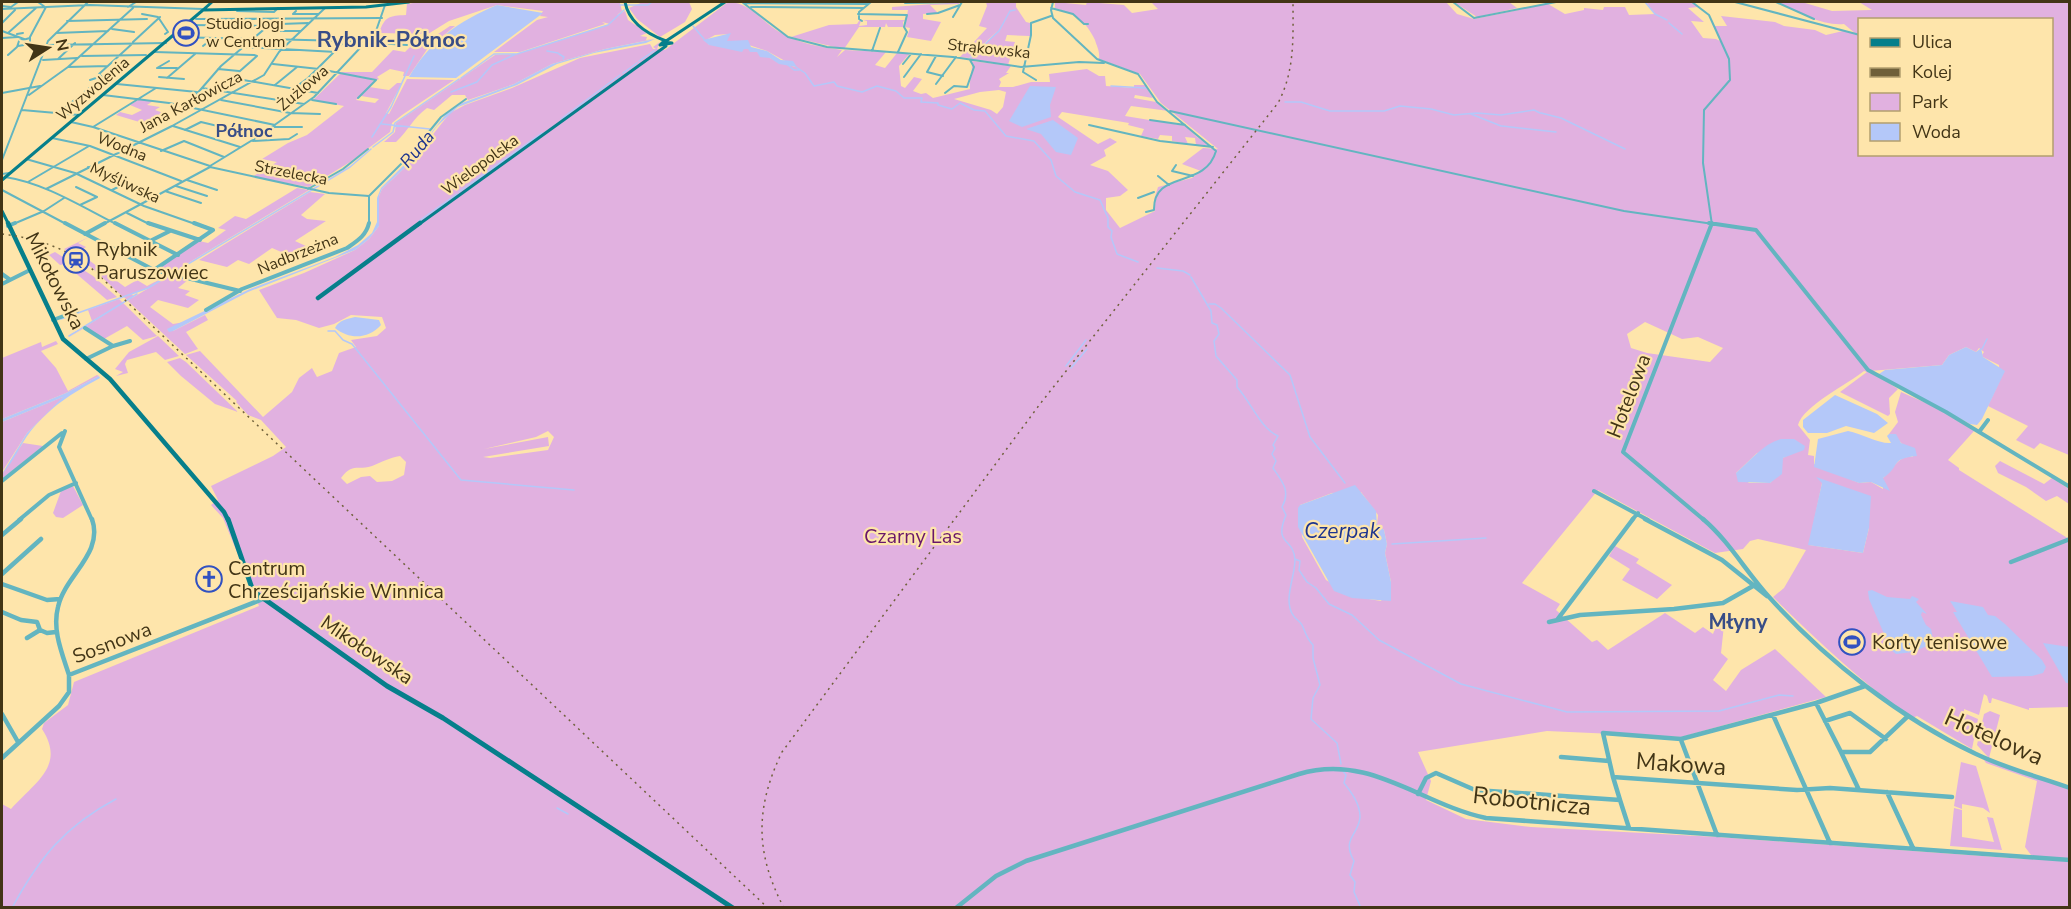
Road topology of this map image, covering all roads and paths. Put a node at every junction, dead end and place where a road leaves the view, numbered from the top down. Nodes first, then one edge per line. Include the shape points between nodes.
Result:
1 (6, 2) edge
2 (18, 2) edge
3 (38, 2) edge
4 (60, 2) edge
5 (88, 2) edge
6 (136, 2) edge
7 (409, 2) edge
8 (625, 2) edge
9 (724, 2) edge
10 (743, 2) edge
11 (871, 2) edge
12 (1053, 2) edge
13 (1452, 2) edge
14 (1555, 2) edge
15 (1692, 2) edge
16 (1735, 2) edge
17 (1776, 2) edge
18 (905, 3) dead end
19 (868, 4) junction
20 (213, 5) edge
21 (386, 5) junction
22 (959, 5) edge
23 (44, 6) junction
24 (55, 6) junction
25 (84, 6) junction
26 (2, 7) edge
27 (750, 7) junction
28 (36, 8) junction
29 (128, 8) junction
30 (134, 8) junction
31 (140, 8) junction
32 (325, 8) junction
33 (864, 8) junction
34 (1051, 8) junction
35 (16, 9) junction
36 (219, 9) junction
37 (203, 10) junction
38 (296, 11) dead end
39 (947, 11) junction
40 (131, 12) junction
41 (142, 14) dead end
42 (319, 14) junction
43 (858, 14) junction
44 (927, 14) dead end
45 (944, 16) dead end
46 (1051, 16) junction
47 (160, 17) junction
48 (953, 17) dead end
49 (382, 18) junction
50 (122, 19) junction
51 (147, 19) dead end
52 (196, 19) junction
53 (276, 19) junction
54 (313, 19) junction
55 (862, 21) dead end
56 (65, 22) junction
57 (2, 23) edge
58 (309, 23) junction
59 (1088, 24) dead end
60 (1826, 24) junction
61 (188, 25) junction
62 (267, 26) junction
63 (880, 28) dead end
64 (110, 30) junction
65 (2, 31) edge
66 (301, 31) junction
67 (22, 32) dead end
68 (134, 32) dead end
69 (8, 33) junction
70 (54, 33) junction
71 (165, 34) dead end
72 (1858, 34) edge
73 (16, 35) junction
74 (173, 37) junction
75 (675, 37) junction
76 (2, 38) edge
77 (30, 38) junction
78 (213, 38) junction
79 (253, 38) junction
80 (25, 39) junction
81 (292, 39) junction
82 (659, 40) junction
83 (346, 41) junction
84 (667, 41) junction
85 (367, 42) junction
86 (75, 43) junction
87 (96, 43) junction
88 (133, 43) junction
89 (166, 43) junction
90 (671, 43) junction
91 (46, 45) junction
92 (407, 45) dead end
93 (18, 46) junction
94 (203, 46) dead end
95 (666, 46) junction
96 (243, 47) junction
97 (282, 49) junction
98 (872, 51) junction
99 (155, 52) junction
100 (336, 52) junction
101 (655, 52) junction
102 (898, 52) junction
103 (196, 53) junction
104 (912, 53) junction
105 (234, 54) junction
106 (921, 54) junction
107 (8, 55) dead end
108 (121, 55) junction
109 (146, 55) dead end
110 (936, 56) junction
111 (79, 57) junction
112 (956, 57) junction
113 (57, 59) junction
114 (970, 59) junction
115 (42, 61) junction
116 (169, 61) dead end
117 (1104, 63) junction
118 (273, 64) junction
119 (903, 64) dead end
120 (109, 66) junction
121 (298, 66) junction
122 (68, 67) junction
123 (1023, 67) junction
124 (178, 68) junction
125 (218, 69) junction
126 (319, 69) junction
127 (240, 71) junction
128 (340, 72) junction
129 (114, 75) dead end
130 (943, 76) junction
131 (101, 77) junction
132 (159, 77) dead end
133 (904, 77) dead end
134 (167, 78) junction
135 (184, 79) dead end
136 (90, 80) dead end
137 (1036, 80) dead end
138 (254, 82) junction
139 (44, 84) junction
140 (117, 84) junction
141 (936, 84) dead end
142 (274, 85) junction
143 (156, 87) junction
144 (31, 88) junction
145 (201, 88) junction
146 (293, 89) junction
147 (198, 92) junction
148 (2, 93) edge
149 (234, 93) junction
150 (319, 93) junction
151 (945, 93) dead end
152 (104, 95) junction
153 (28, 96) junction
154 (195, 96) dead end
155 (140, 98) junction
156 (358, 98) dead end
157 (466, 99) dead end
158 (220, 100) junction
159 (311, 100) junction
160 (305, 104) junction
161 (336, 105) dead end
162 (22, 110) junction
163 (202, 110) junction
164 (1170, 111) junction
165 (293, 113) junction
166 (57, 114) junction
167 (320, 114) dead end
168 (80, 115) junction
169 (1150, 120) dead end
170 (71, 122) junction
171 (1089, 125) dead end
172 (1186, 125) junction
173 (172, 126) junction
174 (274, 126) junction
175 (93, 127) junction
176 (302, 127) dead end
177 (185, 130) junction
178 (297, 134) dead end
179 (259, 136) junction
180 (52, 138) junction
181 (253, 140) junction
182 (139, 143) junction
183 (90, 146) junction
184 (241, 147) junction
185 (1213, 147) junction
186 (368, 149) dead end
187 (160, 151) junction
188 (113, 155) junction
189 (225, 157) junction
190 (26, 159) junction
191 (2, 160) edge
192 (1176, 165) dead end
193 (54, 166) junction
194 (88, 167) junction
195 (208, 167) junction
196 (75, 173) junction
197 (1158, 176) dead end
198 (1194, 176) junction
199 (2, 177) edge
200 (184, 181) junction
201 (28, 182) junction
202 (127, 183) junction
203 (1169, 185) junction
204 (175, 186) junction
205 (76, 187) dead end
206 (46, 189) junction
207 (2, 190) edge
208 (112, 190) junction
209 (216, 190) dead end
210 (310, 190) junction
211 (165, 191) junction
212 (1155, 192) junction
213 (207, 196) dead end
214 (369, 196) junction
215 (154, 197) junction
216 (63, 198) junction
217 (1138, 198) dead end
218 (201, 202) dead end
219 (79, 205) junction
220 (141, 205) junction
221 (2, 211) edge
222 (44, 211) junction
223 (1146, 212) dead end
224 (126, 213) junction
225 (109, 221) junction
226 (1712, 225) junction
227 (8, 226) junction
228 (170, 231) junction
229 (85, 234) junction
230 (200, 240) junction
231 (149, 242) junction
232 (178, 255) junction
233 (30, 270) junction
234 (154, 270) junction
235 (2, 274) edge
236 (10, 280) junction
237 (2, 284) edge
238 (240, 291) junction
239 (318, 298) dead end
240 (206, 310) dead end
241 (77, 311) dead end
242 (53, 320) junction
243 (85, 328) dead end
244 (130, 341) dead end
245 (113, 346) junction
246 (86, 360) junction
247 (1988, 420) dead end
248 (1967, 424) joint
249 (65, 431) dead end
250 (1979, 432) junction
251 (58, 442) junction
252 (2, 482) edge
253 (76, 483) junction
254 (2070, 487) edge
255 (1594, 490) dead end
256 (1638, 513) junction
257 (2, 535) edge
258 (41, 539) dead end
259 (2070, 539) edge
260 (2011, 562) dead end
261 (2, 574) edge
262 (2, 584) edge
263 (1753, 586) junction
264 (1770, 598) junction
265 (60, 599) junction
266 (263, 599) junction
267 (2, 612) edge
268 (1556, 620) junction
269 (1549, 622) dead end
270 (40, 630) junction
271 (56, 632) junction
272 (27, 638) dead end
273 (69, 675) junction
274 (1865, 686) junction
275 (1816, 703) junction
276 (2, 714) edge
277 (1773, 715) junction
278 (1907, 717) junction
279 (1825, 721) junction
280 (1886, 739) junction
281 (1681, 740) junction
282 (18, 742) junction
283 (1841, 752) junction
284 (1562, 757) dead end
285 (2, 758) edge
286 (1609, 761) junction
287 (1613, 777) junction
288 (1697, 783) junction
289 (2070, 788) edge
290 (1807, 790) junction
291 (1859, 790) junction
292 (1887, 792) junction
293 (1418, 794) junction
294 (1952, 797) dead end
295 (1620, 800) junction
296 (1629, 828) junction
297 (1717, 835) junction
298 (1830, 843) junction
299 (1914, 849) junction
300 (2070, 860) edge
301 (733, 908) edge
302 (956, 908) edge

1 - 26 street
2 - 26 street
3 - 23 street
4 - 24 street
5 - 25 street
6 - 29 street
7 - 21 main road
8 - 82 main road via 630,17
9 - 75 main road
10 - 19 street
10 - 27 street, Strąkowska
11 - 19 street
12 - 34 street
13 - 14 street via 1474,18
15 - 226 street via 1709,15 1729,59 1730,80 1704,110 1703,163
16 - 60 street
17 - 60 street
18 - 22 street
19 - 33 street
20 - 36 main road
20 - 36 main road
20 - 37 main road
20 - 37 main road, Wyzwolenia
20 - 52 main road, Wyzwolenia
21 - 32 main road
21 - 49 street, Żużlowa
22 - 39 street
22 - 48 street
23 - 24 street
23 - 28 street
23 - 77 street
24 - 25 street
25 - 29 street
25 - 56 street
26 - 35 street
27 - 33 street
27 - 98 street, Strąkowska via 790,38 827,47
28 - 35 street
28 - 69 street
29 - 30 street
30 - 31 street
30 - 40 street
31 - 37 street
31 - 40 street
32 - 36 main road
32 - 42 street, Jana Karłowicza
33 - 43 street
34 - 46 street
34 - 59 street via 1073,14
35 - 57 street
37 - 52 main road, Wyzwolenia
38 - 42 street via 294,14
39 - 44 street
39 - 45 street
40 - 50 street
41 - 47 street
42 - 54 street, Jana Karłowicza
43 - 55 street
43 - 102 street via 906,14 907,32
46 - 117 street
46 - 123 street via 1031,23 1033,31
47 - 71 street via 168,32
47 - 88 street
49 - 54 street
49 - 85 street, Żużlowa
50 - 51 street
50 - 56 street
50 - 64 street
52 - 53 street
52 - 61 main road, Wyzwolenia
53 - 54 street
53 - 62 street
54 - 58 street, Jana Karłowicza
56 - 70 street
58 - 66 street, Jana Karłowicza
58 - 66 street via 281,24 273,31
60 - 72 street
61 - 62 street
61 - 74 main road, Wyzwolenia
62 - 79 street
63 - 98 street
64 - 68 street
64 - 70 street
64 - 87 street
65 - 69 street
66 - 81 street, Jana Karłowicza
67 - 73 street
69 - 73 street
70 - 91 street
73 - 76 street
73 - 80 street
74 - 78 street
74 - 89 main road, Wyzwolenia
75 - 84 main road
75 - 90 main road
77 - 80 street
77 - 93 street via 32,46
78 - 79 street
78 - 94 street
79 - 81 street
79 - 96 street
80 - 93 street
81 - 83 street
81 - 97 street, Jana Karłowicza
82 - 84 main road
82 - 95 main road
82 - 101 main road, Wielopolska
83 - 85 street
83 - 100 street
84 - 90 main road
85 - 92 street
85 - 128 street, Żużlowa
86 - 87 street
86 - 91 street
86 - 113 street
87 - 88 street
87 - 111 street
88 - 89 street
88 - 108 street
89 - 99 main road, Wyzwolenia
90 - 95 main road, Wielopolska
91 - 115 street
93 - 107 street
95 - 101 main road, Wielopolska
96 - 97 street
96 - 105 street
97 - 100 street
97 - 118 street, Jana Karłowicza
98 - 102 street, Strąkowska
99 - 103 street
99 - 140 main road, Wyzwolenia
100 - 126 street
101 - 239 main road, Wielopolska
102 - 104 street, Strąkowska
103 - 105 street
103 - 124 street
104 - 106 street, Strąkowska
104 - 119 street
105 - 125 street
105 - 127 street via 257,56
106 - 110 street, Strąkowska
106 - 133 street
108 - 109 street
108 - 111 street
108 - 120 street
110 - 112 street, Strąkowska
110 - 130 street via 927,72
111 - 113 street
111 - 122 street
112 - 114 street, Strąkowska
112 - 130 street
113 - 115 street
114 - 123 street, Strąkowska
114 - 151 street via 974,67 967,87 954,86
115 - 144 street
116 - 124 street via 157,68
117 - 123 street, Strąkowska
117 - 164 street via 1138,74 1157,102
118 - 121 street
118 - 138 street, Jana Karłowicza
120 - 122 street
120 - 131 street
121 - 126 street
121 - 142 street
122 - 139 street
123 - 137 street via 1023,72
124 - 134 street
125 - 127 street
125 - 145 street
126 - 128 street
126 - 146 street
127 - 138 street via 232,78
128 - 150 street, Żużlowa
128 - 156 street via 376,80
129 - 131 street
130 - 141 street
131 - 136 street
131 - 166 street
132 - 134 street
134 - 135 street
138 - 142 street
138 - 149 street, Jana Karłowicza
139 - 144 street
139 - 153 street
140 - 143 street
140 - 152 main road, Wyzwolenia
142 - 146 street
143 - 147 street
143 - 155 street
144 - 148 street
144 - 153 street
145 - 147 street
145 - 149 street
146 - 150 street
147 - 154 street
149 - 158 street, Jana Karłowicza
149 - 160 street
150 - 159 street, Żużlowa
152 - 155 street
152 - 168 main road, Wyzwolenia
153 - 162 street
155 - 163 street
155 - 175 street
157 - 214 street via 435,120 410,155
158 - 163 street, Jana Karłowicza
158 - 165 street
159 - 160 street, Żużlowa
159 - 161 street
160 - 165 street, Żużlowa
162 - 166 street
162 - 191 street
163 - 173 street, Jana Karłowicza
163 - 174 street
164 - 172 street
164 - 226 street via 1624,211
165 - 167 street
165 - 174 street, Żużlowa
166 - 168 street
168 - 170 main road, Wyzwolenia
169 - 172 street
170 - 175 street, Strzelecka
170 - 180 main road, Wyzwolenia
171 - 185 street via 1160,141
172 - 185 street
173 - 177 street
173 - 182 street, Jana Karłowicza
174 - 176 street
174 - 179 street, Żużlowa
175 - 182 street, Strzelecka
177 - 179 street via 201,122
177 - 184 street
178 - 181 street via 289,140
179 - 181 street, Żużlowa
180 - 183 street, Wodna
180 - 190 main road, Wyzwolenia
181 - 184 street, Żużlowa
182 - 187 street, Strzelecka
182 - 188 street, Jana Karłowicza
183 - 188 street, Wodna
183 - 193 street
184 - 189 street, Żużlowa
185 - 198 street via 1213,162
186 - 210 street
187 - 189 street via 183,141
187 - 195 street, Strzelecka
188 - 194 street, Jana Karłowicza
188 - 200 street, Wodna
189 - 195 street, Żużlowa
190 - 193 street, Myśliwska
190 - 199 main road, Wyzwolenia
192 - 198 street via 1172,171
193 - 196 street, Myśliwska
193 - 201 street
194 - 196 street, Jana Karłowicza
194 - 202 street
195 - 200 street, Żużlowa
195 - 210 street, Strzelecka
196 - 206 street, Jana Karłowicza
196 - 208 street, Myśliwska
197 - 203 street
198 - 203 street
199 - 201 street
200 - 204 street, Żużlowa
200 - 209 street, Wodna
201 - 206 street
202 - 208 street
202 - 215 street
203 - 212 street
204 - 211 street, Żużlowa
204 - 213 street
205 - 219 street via 97,197
206 - 216 street
207 - 222 street
208 - 220 street, Myśliwska
210 - 214 street, Strzelecka
211 - 215 street, Żużlowa
211 - 218 street
212 - 217 street
212 - 223 street via 1151,199 1154,210
214 - 238 street, Nadbrzeżna via 370,222 357,241 325,258
215 - 220 street, Żużlowa
216 - 219 street
216 - 222 street
219 - 225 street
220 - 224 street, Żużlowa
220 - 230 street, Myśliwska via 213,230
221 - 227 main road, Mikołowska
222 - 227 street
222 - 229 street
224 - 225 street, Żużlowa
224 - 228 street
225 - 229 street, Żużlowa
225 - 231 street
226 - 248 street via 1756,230 1868,370
226 - 264 street, Hotelowa via 1623,452 1721,534
227 - 233 main road, Mikołowska
228 - 230 street
228 - 231 street
229 - 234 street
230 - 232 street
231 - 232 street
232 - 234 street
233 - 236 street
233 - 242 main road, Mikołowska
234 - 238 street
235 - 236 street
236 - 237 street
238 - 240 street, Nadbrzeżna
241 - 242 street
242 - 246 main road, Mikołowska via 63,339
243 - 245 street
244 - 245 street
245 - 246 street
246 - 266 main road, Mikołowska via 104,374 224,512 236,538 245,577
247 - 250 street
248 - 250 street
249 - 251 street
250 - 254 street
251 - 252 street via 49,444
251 - 253 street, Sosnowa
253 - 257 street via 49,495
253 - 265 street, Sosnowa via 95,529 88,555
255 - 256 street, Hotelowa
256 - 263 street, Hotelowa via 1722,560
256 - 268 street
258 - 261 street
259 - 260 street
262 - 265 street via 47,600
263 - 264 street, Hotelowa
263 - 268 street via 1723,603
264 - 274 street, Hotelowa
265 - 271 street, Sosnowa
266 - 273 street, Sosnowa
266 - 301 main road, Mikołowska via 387,686 452,724
267 - 270 street via 37,622
268 - 269 street
270 - 271 street
270 - 272 street
271 - 273 street, Sosnowa
273 - 282 street via 69,692 59,706
274 - 275 street
274 - 278 street, Hotelowa
275 - 277 street
275 - 279 street
276 - 282 street
277 - 281 street
277 - 290 street
278 - 280 street
278 - 289 street, Hotelowa via 1977,755
279 - 280 street via 1850,712
279 - 283 street
280 - 283 street via 1866,753
281 - 286 street via 1602,733
281 - 288 street
282 - 285 street
283 - 291 street
284 - 286 street
286 - 287 street
287 - 288 street, Makowa
287 - 295 street, Makowa
288 - 290 street, Makowa
288 - 297 street
290 - 291 street, Makowa
290 - 298 street
291 - 292 street, Makowa
292 - 294 street, Makowa
292 - 299 street
293 - 295 street, Makowa via 1426,778 1436,773 1475,790
293 - 296 street, Robotnicza via 1481,818
293 - 302 street, Robotnicza via 1364,771 1339,767 1304,772 1026,861 996,876
295 - 296 street
296 - 297 street, Robotnicza
297 - 298 street, Robotnicza
298 - 299 street, Robotnicza
299 - 300 street, Robotnicza

